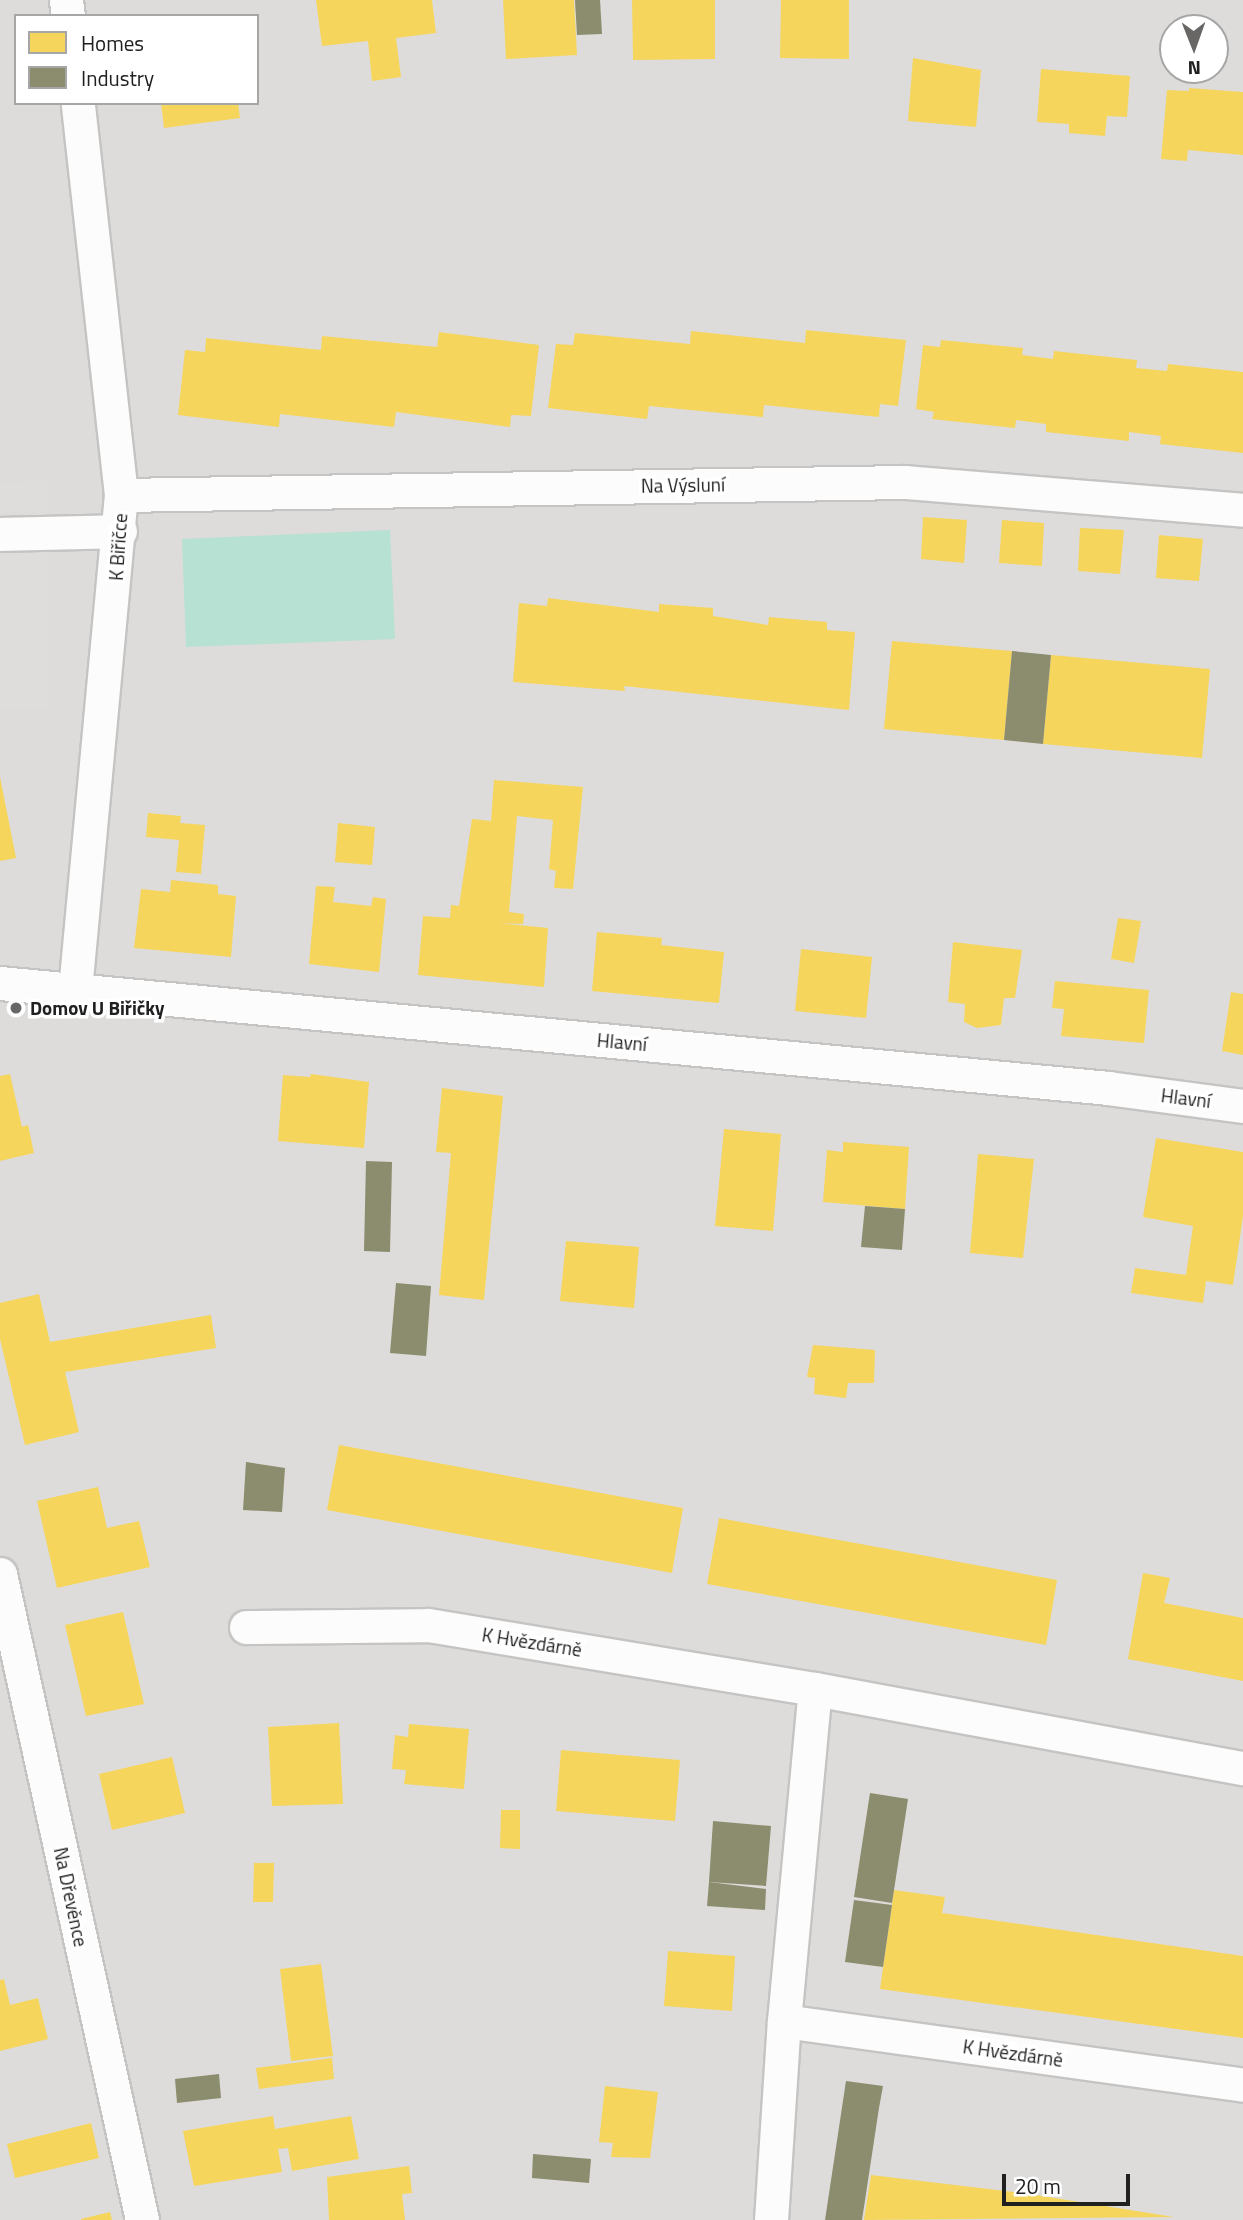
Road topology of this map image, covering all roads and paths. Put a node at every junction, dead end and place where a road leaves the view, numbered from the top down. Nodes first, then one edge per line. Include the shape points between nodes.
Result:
1 (78, 105) edge
2 (121, 495) junction
3 (1243, 510) edge
4 (120, 531) junction
5 (0, 534) edge
6 (0, 983) edge
7 (75, 990) junction
8 (1243, 1106) edge
9 (0, 1574) edge
10 (246, 1627) dead end
11 (815, 1689) junction
12 (1243, 1768) edge
13 (784, 2021) junction
14 (1243, 2085) edge
15 (142, 2220) edge
16 (771, 2220) edge

1 - 2 street, K Biřičce
2 - 3 street, Na Výsluní via 905,482
2 - 4 street, K Biřičce
4 - 5 street
4 - 7 street, K Biřičce
6 - 7 street, Hlavní
7 - 8 street, Hlavní via 1108,1088
9 - 15 street, Na Dřevěnce
10 - 11 street, K Hvězdárně via 428,1625
11 - 12 street, K Hvězdárně
11 - 13 street
13 - 14 street, K Hvězdárně
13 - 16 street

